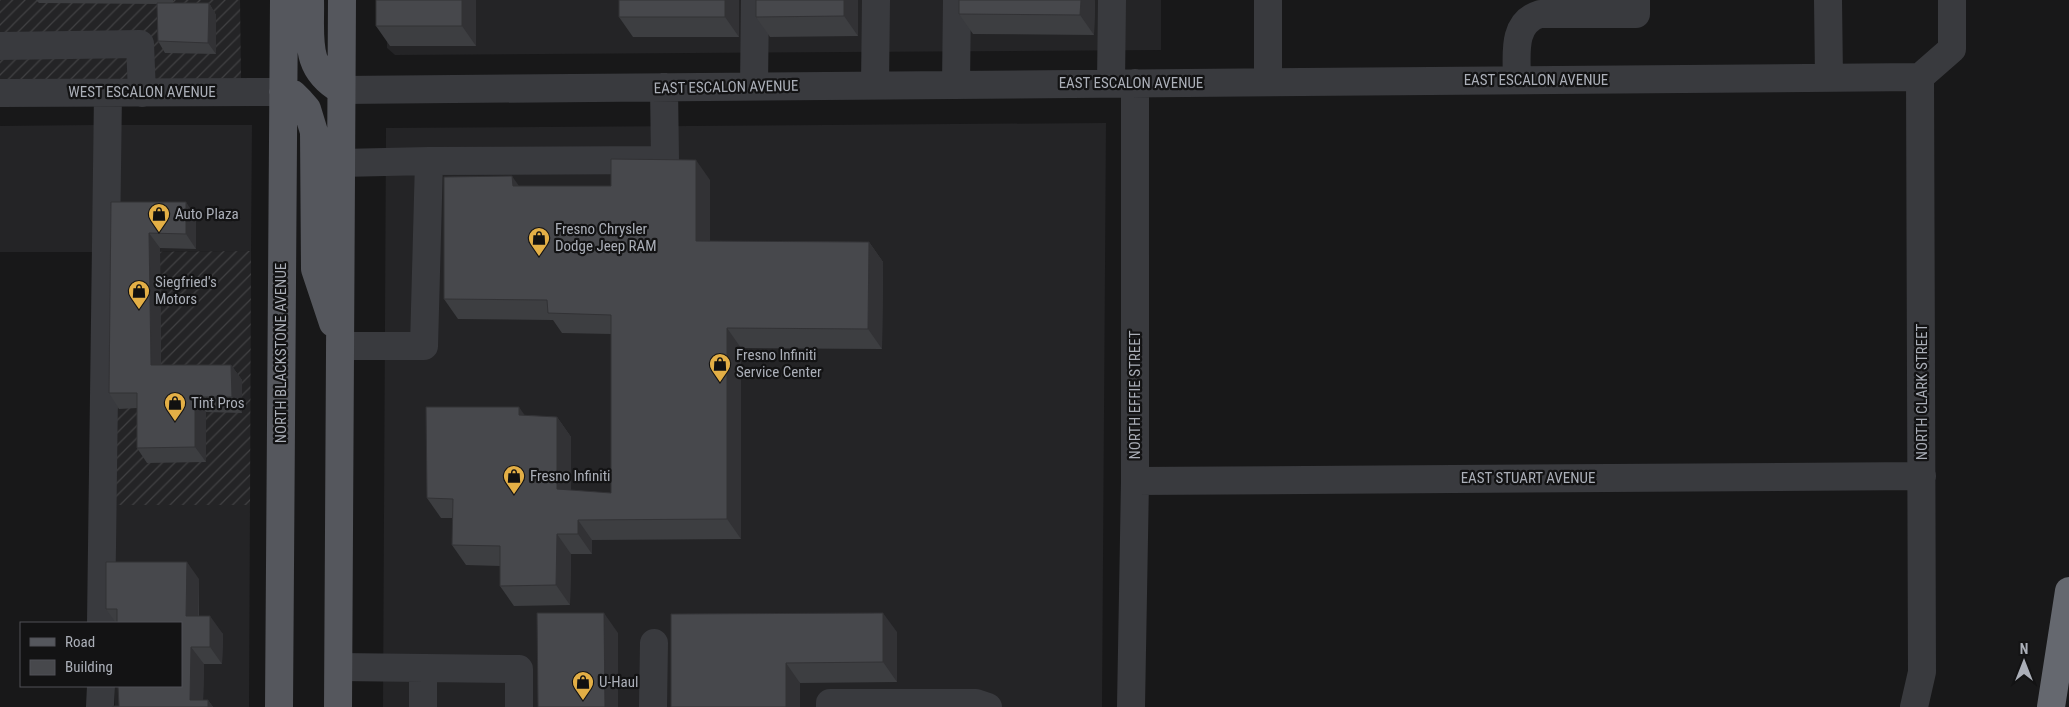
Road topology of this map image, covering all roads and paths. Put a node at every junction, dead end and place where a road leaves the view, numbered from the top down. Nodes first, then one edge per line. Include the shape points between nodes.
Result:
1 (284, 0) edge
2 (310, 0) edge
3 (342, 0) edge
4 (756, 0) edge
5 (876, 0) edge
6 (957, 0) edge
7 (1112, 0) edge
8 (1268, 0) edge
9 (1636, 0) edge
10 (1828, 0) edge
11 (1952, 0) edge
12 (1581, 7) edge
13 (0, 46) edge
14 (1920, 77) junction
15 (1829, 78) junction
16 (1517, 80) junction
17 (1268, 82) junction
18 (1123, 83) junction
19 (956, 85) junction
20 (754, 86) junction
21 (875, 86) junction
22 (664, 87) junction
23 (342, 90) junction
24 (108, 92) junction
25 (142, 92) junction
26 (283, 92) junction
27 (0, 93) edge
28 (429, 161) junction
29 (341, 163) junction
30 (340, 346) junction
31 (1922, 476) junction
32 (1135, 481) junction
33 (2069, 590) edge
34 (101, 622) edge
35 (654, 643) dead end
36 (339, 667) junction
37 (423, 668) junction
38 (101, 687) edge
39 (100, 707) edge
40 (279, 707) edge
41 (338, 707) edge
42 (423, 707) edge
43 (519, 707) edge
44 (653, 707) edge
45 (830, 707) edge
46 (988, 707) edge
47 (1132, 707) edge
48 (1914, 707) edge
49 (2051, 707) edge

1 - 26 main road, NORTH BLACKSTONE AVENUE
2 - 23 main road via 314,62 327,82
3 - 23 main road
4 - 20 street
5 - 21 street
6 - 19 street
7 - 18 street, NORTH EFFIE STREET
8 - 17 street
9 - 12 street via 1636,14
10 - 15 street
11 - 14 street via 1952,49
12 - 16 street via 1540,14 1526,21 1517,44
13 - 25 street via 140,44
14 - 15 street, EAST ESCALON AVENUE
14 - 31 street, NORTH CLARK STREET
15 - 16 street, EAST ESCALON AVENUE
16 - 17 street, EAST ESCALON AVENUE
17 - 18 street, EAST ESCALON AVENUE
18 - 19 street, EAST ESCALON AVENUE
18 - 32 street, NORTH EFFIE STREET
19 - 21 street, EAST ESCALON AVENUE
20 - 21 street, EAST ESCALON AVENUE
20 - 22 street, EAST ESCALON AVENUE
22 - 23 street, EAST ESCALON AVENUE
22 - 28 street via 665,160
23 - 29 main road
24 - 25 street, WEST ESCALON AVENUE
24 - 27 street, WEST ESCALON AVENUE
24 - 34 street
25 - 26 street, WEST ESCALON AVENUE
26 - 30 main road via 293,94 307,109 314,132 315,269
26 - 40 main road, NORTH BLACKSTONE AVENUE
28 - 29 street
28 - 30 street via 424,346
29 - 30 main road
30 - 36 main road
31 - 32 street, EAST STUART AVENUE
31 - 48 street, NORTH CLARK STREET via 1922,672
32 - 47 street, NORTH EFFIE STREET
33 - 49 highway
35 - 44 street
36 - 37 street
36 - 41 main road
37 - 42 street
37 - 43 street via 519,669
38 - 39 street
45 - 46 street via 830,703 976,703

